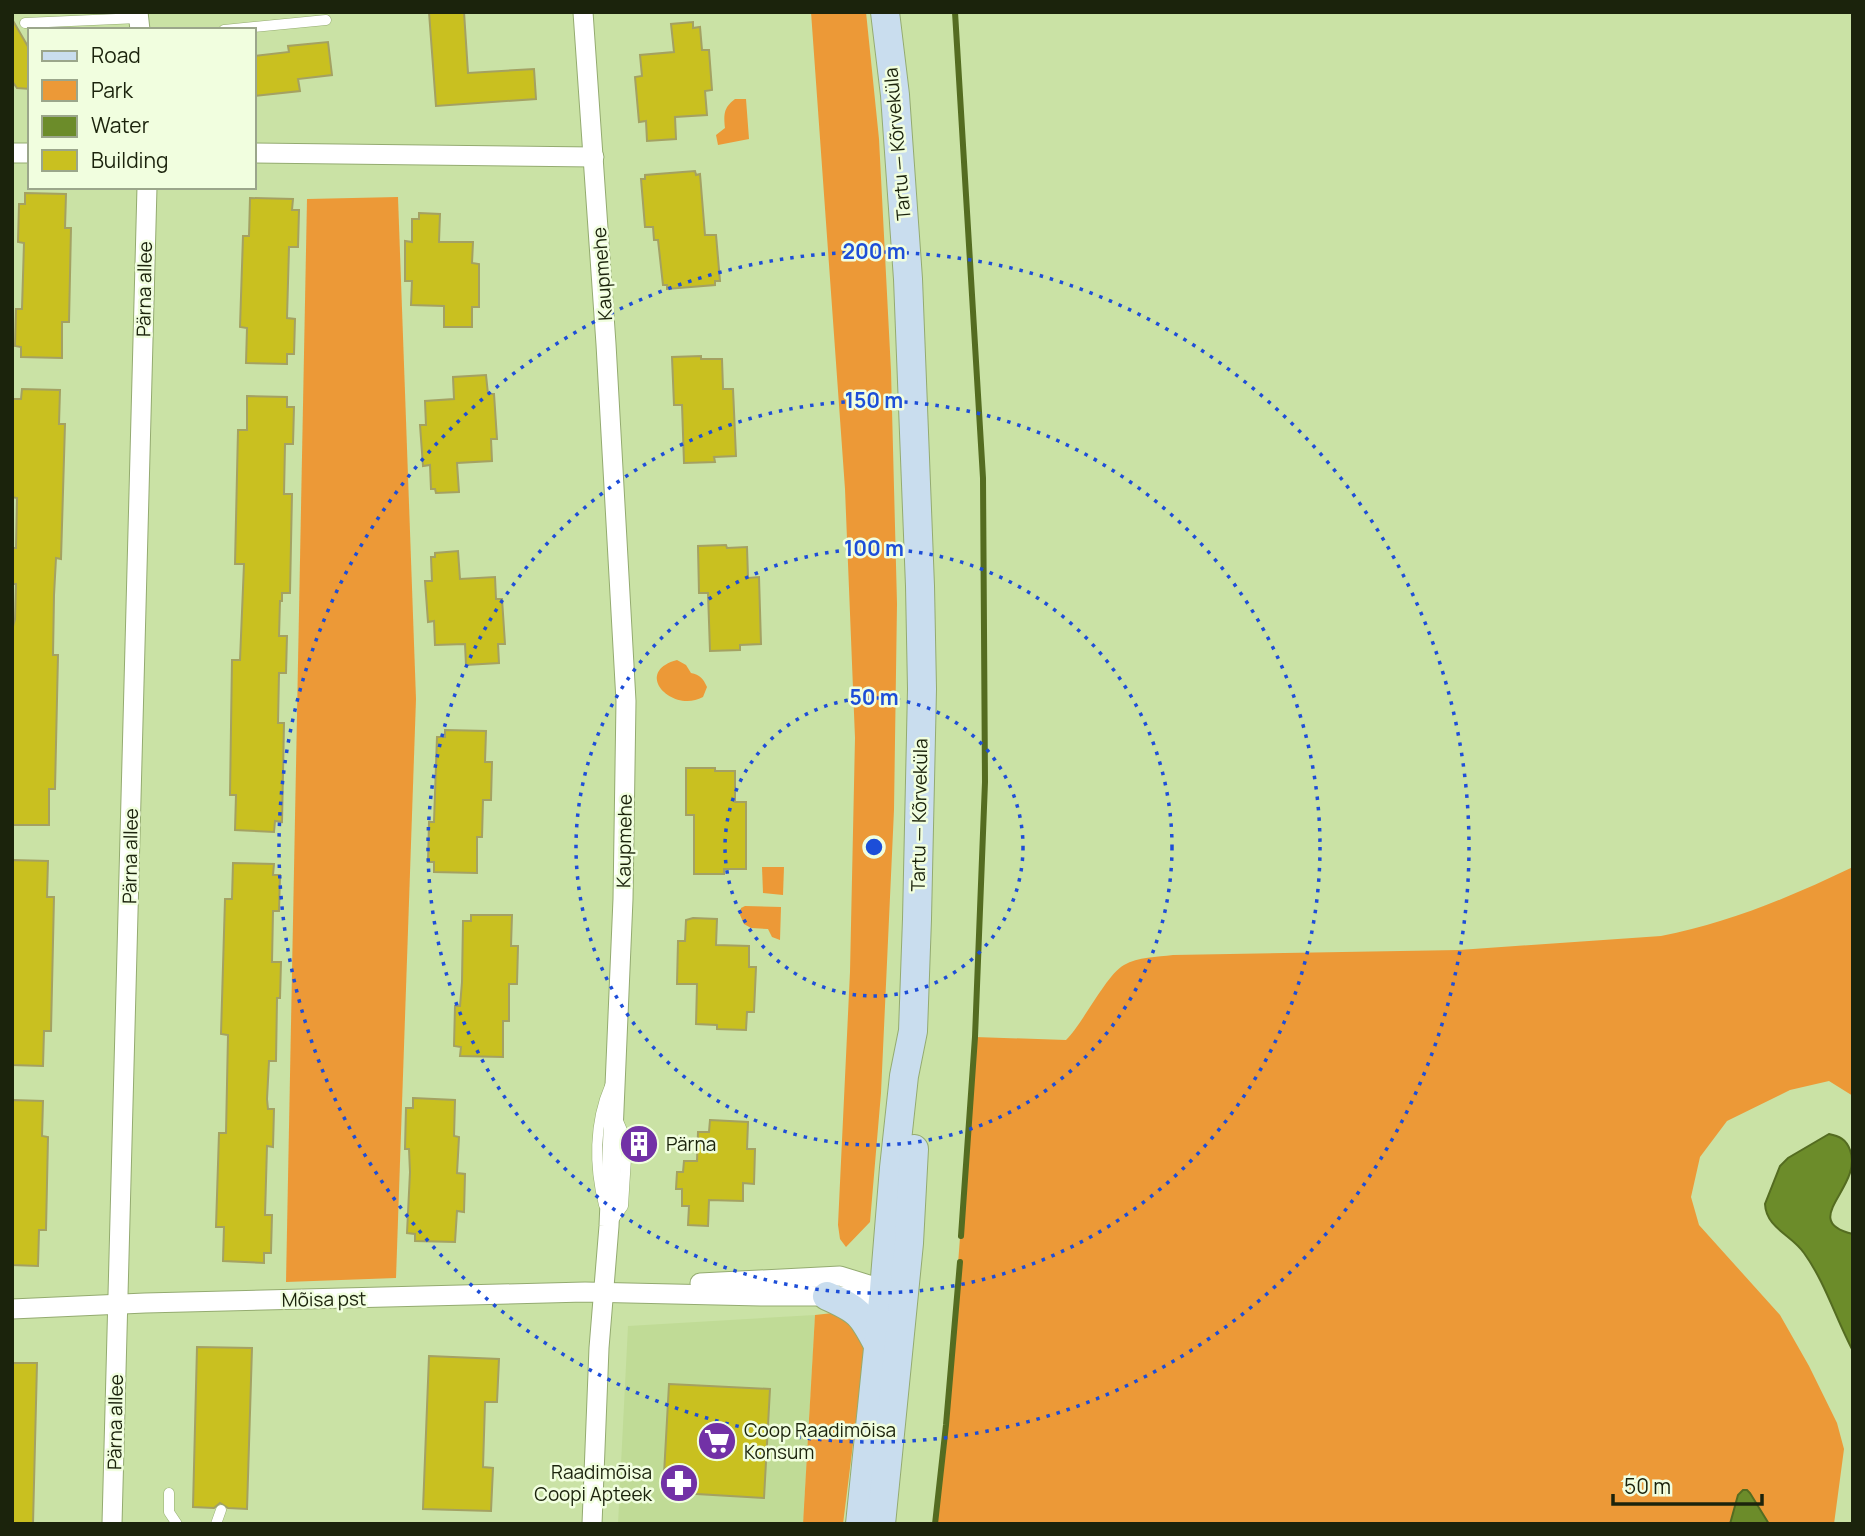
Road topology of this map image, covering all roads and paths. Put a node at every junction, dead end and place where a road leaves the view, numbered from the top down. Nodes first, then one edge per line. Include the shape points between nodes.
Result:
1 (583, 12) edge
2 (885, 12) edge
3 (139, 20) edge
4 (326, 20) dead end
5 (25, 23) dead end
6 (244, 28) edge
7 (256, 153) edge
8 (594, 157) junction
9 (147, 189) edge
10 (615, 1073) junction
11 (609, 1226) junction
12 (894, 1291) junction
13 (605, 1292) junction
14 (637, 1292) junction
15 (827, 1296) junction
16 (118, 1304) junction
17 (12, 1310) edge
18 (878, 1345) junction
19 (169, 1493) dead end
20 (221, 1510) dead end
21 (876, 1523) edge
22 (112, 1524) edge
23 (177, 1524) edge
24 (216, 1524) edge
25 (592, 1524) edge

1 - 8 street, Kaupmehe
2 - 12 main road, Tartu — Kõrveküla via 908,278 921,716 913,1031 894,1168
3 - 5 lane
4 - 6 lane
7 - 8 street
8 - 10 street, Kaupmehe via 626,701
9 - 16 street, Pärna allee
10 - 11 street, Kaupmehe
10 - 11 lane via 600,1109 597,1177
11 - 13 street, Kaupmehe
12 - 14 street, Mõisa pst via 840,1276 690,1283
12 - 15 street, Mõisa pst
12 - 18 main road, Tartu — Kõrveküla
12 - 21 main road, Tartu — Kõrveküla
13 - 14 street, Mõisa pst
13 - 16 street, Mõisa pst
13 - 25 street, Kaupmehe
14 - 15 street, Mõisa pst
15 - 18 main road via 855,1308
16 - 17 street, Mõisa pst
16 - 22 street, Pärna allee
18 - 21 main road, Tartu — Kõrveküla
19 - 23 lane via 169,1512
20 - 24 lane

